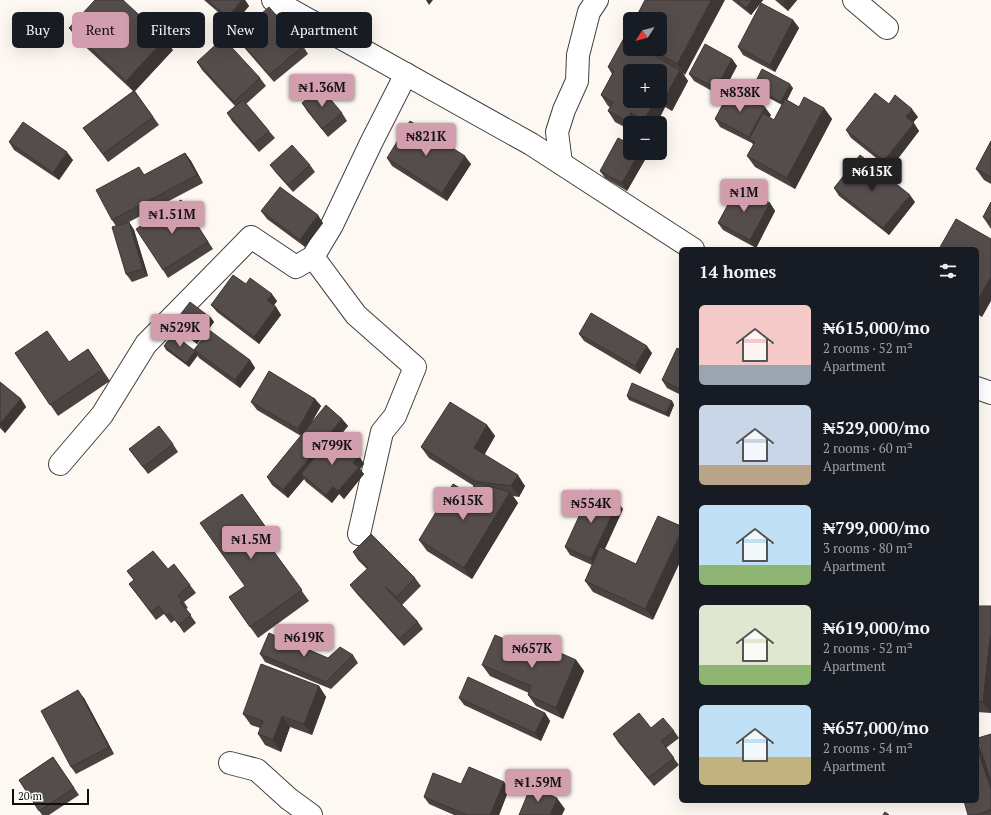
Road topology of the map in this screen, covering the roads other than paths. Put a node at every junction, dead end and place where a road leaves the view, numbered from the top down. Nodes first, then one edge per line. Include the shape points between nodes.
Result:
1 (273, 0) edge
2 (597, 0) edge
3 (854, 0) edge
4 (887, 28) dead end
5 (406, 74) junction
6 (561, 163) junction
7 (690, 247) edge
8 (313, 257) junction
9 (979, 389) edge
10 (991, 393) edge
11 (60, 464) dead end
12 (359, 534) dead end
13 (230, 763) dead end
14 (311, 815) edge

1 - 5 street
2 - 6 street via 589,12 578,55 577,81 557,132
3 - 4 street
5 - 6 street
5 - 8 street via 332,225
6 - 7 street
8 - 11 street via 296,267 251,237 146,344 102,415
8 - 12 street via 356,315 415,368 395,416 382,432
9 - 10 street
13 - 14 street via 257,770

